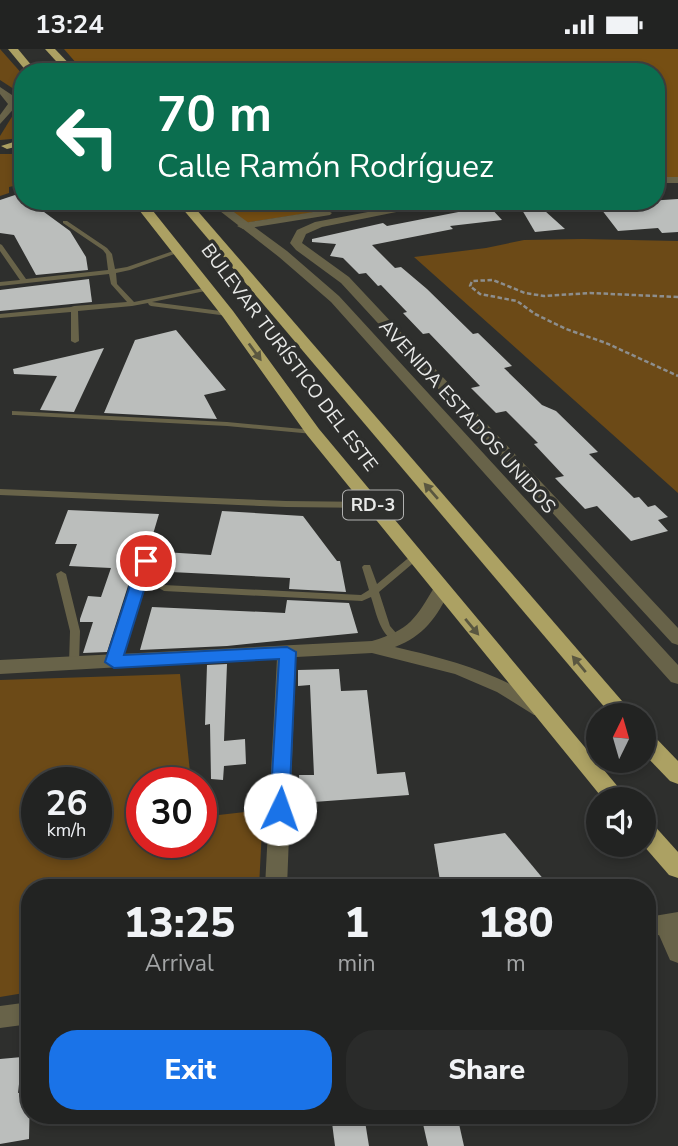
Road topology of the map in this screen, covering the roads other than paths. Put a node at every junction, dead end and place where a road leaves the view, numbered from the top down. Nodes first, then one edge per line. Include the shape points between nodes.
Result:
1 (13, 49) edge
2 (50, 49) edge
3 (25, 63) edge
4 (63, 63) edge
5 (0, 90) edge
6 (0, 121) edge
7 (145, 210) edge
8 (190, 210) edge
9 (223, 210) edge
10 (346, 210) edge
11 (396, 210) edge
12 (65, 222) dead end
13 (243, 226) junction
14 (0, 246) edge
15 (178, 251) junction
16 (110, 272) junction
17 (24, 281) junction
18 (0, 284) edge
19 (208, 289) junction
20 (144, 303) junction
21 (132, 304) junction
22 (74, 309) junction
23 (15, 314) junction
24 (228, 314) junction
25 (0, 316) edge
26 (0, 325) edge
27 (75, 341) dead end
28 (15, 413) dead end
29 (313, 432) junction
30 (0, 492) edge
31 (373, 505) junction
32 (415, 557) junction
33 (146, 561) dead end
34 (367, 566) dead end
35 (61, 574) dead end
36 (164, 588) dead end
37 (441, 590) junction
38 (374, 592) junction
39 (678, 639) edge
40 (398, 641) junction
41 (372, 647) junction
42 (287, 652) junction
43 (114, 662) junction
44 (75, 664) junction
45 (0, 667) edge
46 (678, 677) edge
47 (613, 703) edge
48 (544, 712) junction
49 (656, 752) edge
50 (678, 775) edge
51 (607, 787) edge
52 (656, 843) edge
53 (678, 868) edge
54 (276, 879) edge
55 (664, 924) edge
56 (678, 953) edge
57 (21, 1014) edge
58 (0, 1017) edge

1 - 3 highway
2 - 4 highway
5 - 6 street via 13,104
7 - 15 highway, BULEVAR TURÍSTICO DEL ESTE / RD-3
47 -> 8 highway, BULEVAR TURÍSTICO DEL ESTE / RD-3
9 - 13 street, AVENIDA ESTADOS UNIDOS
10 - 13 street
11 - 39 street via 319,224 301,232 296,243 345,280
12 - 16 lane via 105,249
13 - 46 street, AVENIDA ESTADOS UNIDOS via 335,299
14 - 17 lane
15 - 16 lane
15 - 19 highway, BULEVAR TURÍSTICO DEL ESTE / RD-3
16 - 17 lane
16 - 21 lane via 114,284
17 - 18 lane
19 - 20 lane
19 - 24 highway, BULEVAR TURÍSTICO DEL ESTE / RD-3
20 - 21 lane
20 - 24 lane
21 - 22 lane
22 - 23 lane
22 - 27 lane
23 - 25 lane
23 - 26 lane
24 -> 29 highway, BULEVAR TURÍSTICO DEL ESTE / RD-3
28 - 29 lane via 227,423
29 - 31 highway, BULEVAR TURÍSTICO DEL ESTE / RD-3
30 - 31 lane
31 - 32 highway, BULEVAR TURÍSTICO DEL ESTE / RD-3
32 - 37 highway, BULEVAR TURÍSTICO DEL ESTE / RD-3
32 - 38 lane
33 - 43 lane
34 - 38 lane
35 - 44 lane via 75,631
36 - 38 lane via 344,598 362,598
37 - 40 street via 431,614
37 -> 48 highway, BULEVAR TURÍSTICO DEL ESTE / RD-3
38 - 40 lane via 385,627
40 - 41 street
41 - 42 street
41 - 48 street via 460,669 504,687
42 - 43 street
42 - 54 street
43 - 44 street
44 - 45 street
48 - 51 highway, BULEVAR TURÍSTICO DEL ESTE / RD-3
49 - 50 highway
52 - 53 highway
55 - 56 street
57 - 58 street

